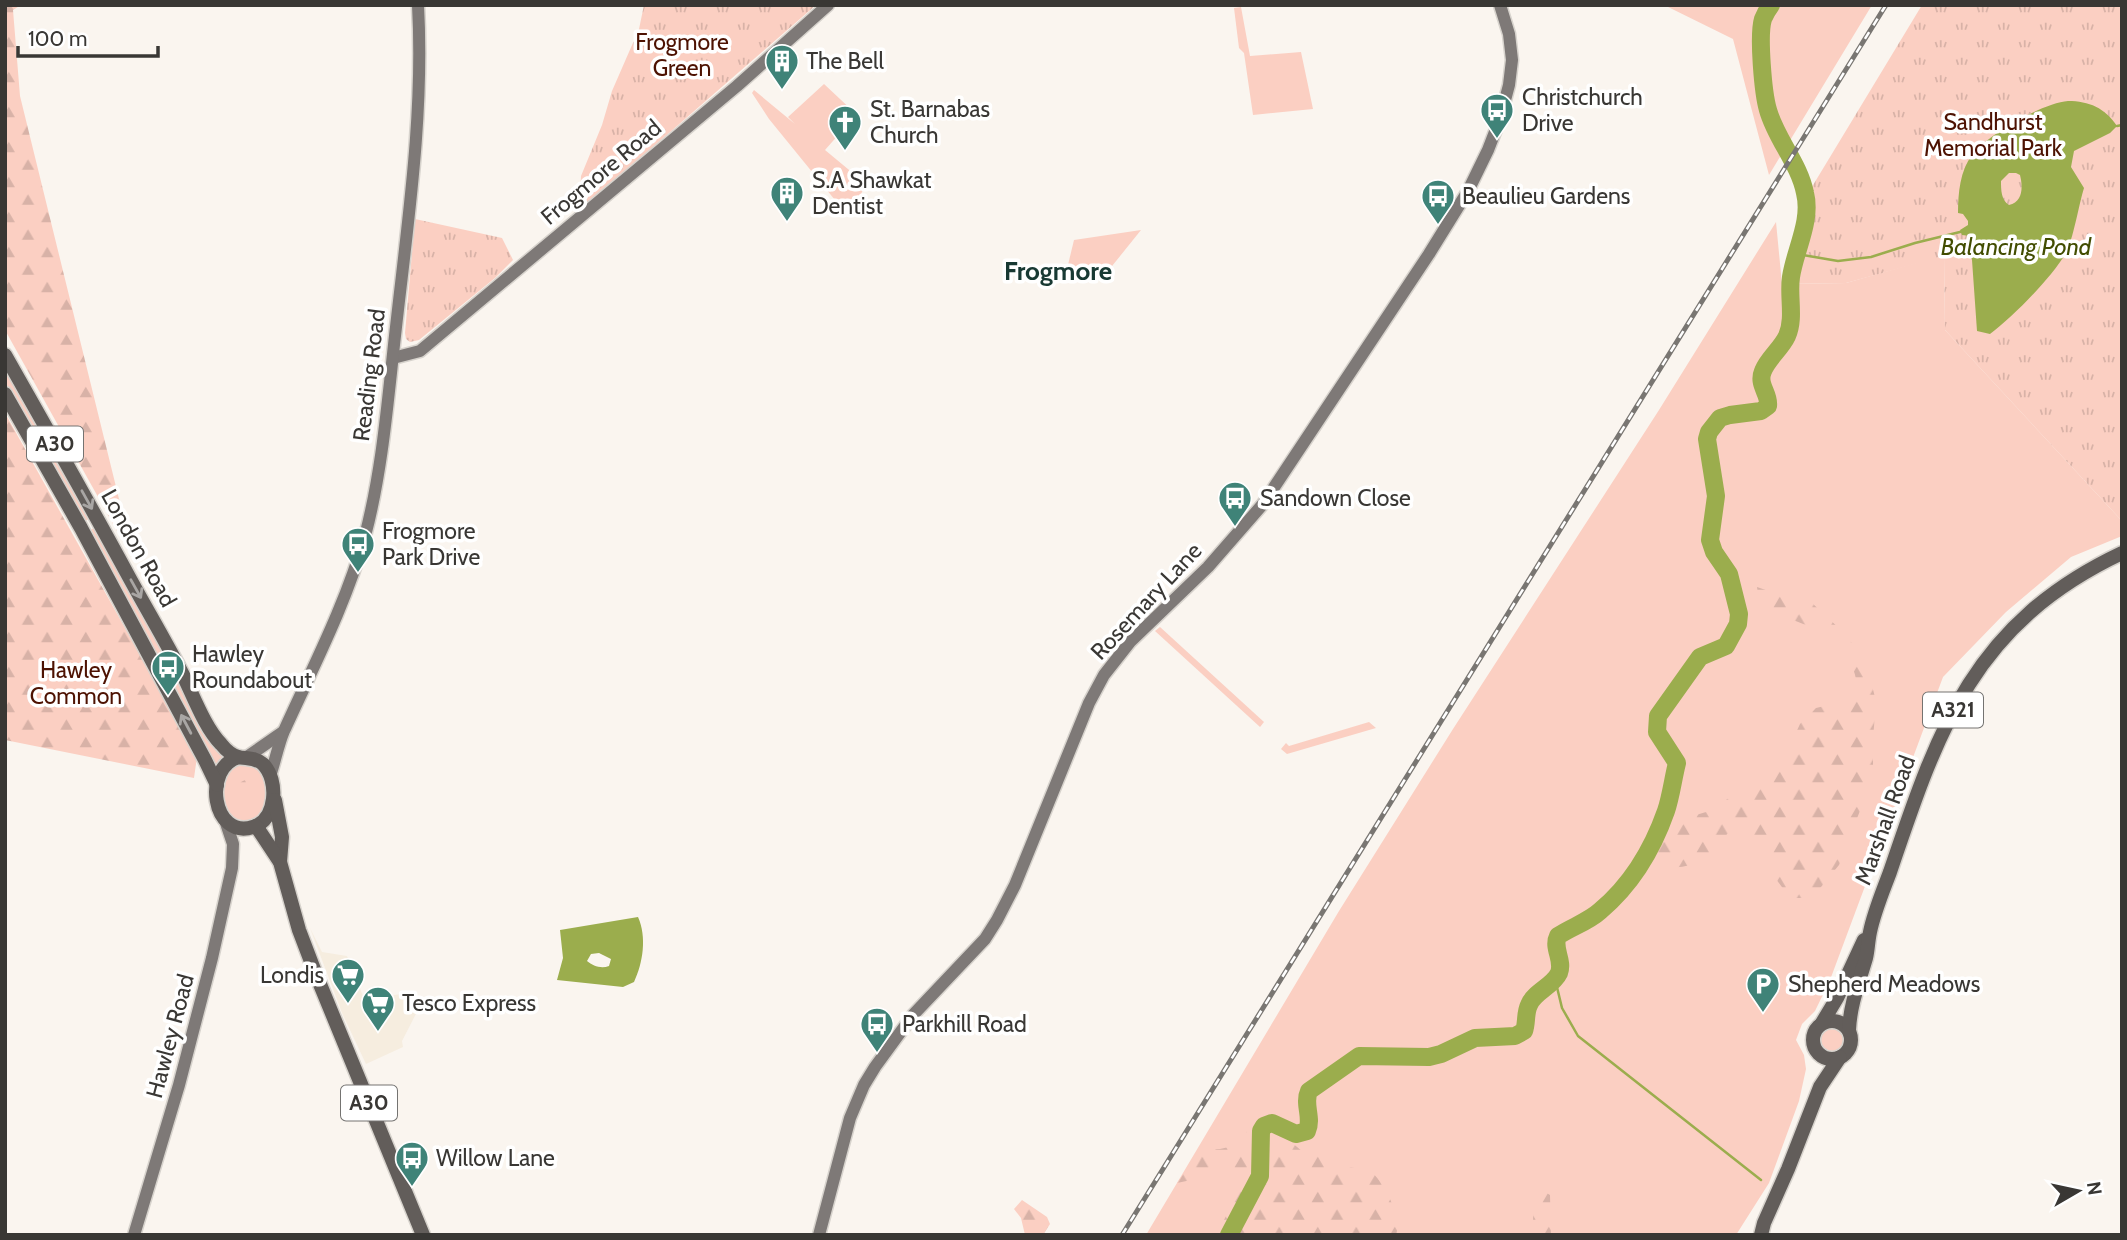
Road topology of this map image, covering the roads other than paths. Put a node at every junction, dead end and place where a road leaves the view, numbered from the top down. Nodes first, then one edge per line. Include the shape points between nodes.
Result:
1 (418, 5) edge
2 (828, 5) edge
3 (1500, 5) edge
4 (5, 355) edge
5 (393, 358) junction
6 (5, 394) edge
7 (2122, 553) edge
8 (283, 733) junction
9 (243, 757) junction
10 (270, 776) junction
11 (216, 785) junction
12 (274, 796) junction
13 (226, 820) junction
14 (250, 827) junction
15 (233, 845) junction
16 (280, 862) junction
17 (1870, 930) junction
18 (1822, 1023) junction
19 (1849, 1030) junction
20 (1818, 1052) junction
21 (1840, 1057) junction
22 (1820, 1087) junction
23 (1763, 1229) edge
24 (134, 1235) edge
25 (423, 1235) edge
26 (819, 1235) edge
27 (1752, 1235) edge

1 - 5 street, Reading Road via 419,94
2 - 5 street, Frogmore Road via 421,351
3 - 26 street, Rosemary Lane via 1512,60 1509,85 1472,185 1263,504 1104,675 998,920 913,1015 864,1085 850,1118
4 -> 9 main road, London Road / A30 via 219,743
5 - 8 street, Reading Road via 365,537 339,610
11 -> 6 main road, London Road / A30
7 - 17 main road, Marshall Road / A321 via 2042,602 1998,645 1971,680 1927,765
8 - 9 street, Reading Road
8 - 10 street, Reading Road
9 - 10 main road, A30 via 262,764
9 - 11 main road via 226,764
10 - 12 main road, A30
11 - 13 main road, A30
12 - 14 main road via 269,814
12 - 16 main road, A30 via 282,837
13 - 14 main road via 234,826
13 - 15 street, Hawley Road
14 - 15 street, Hawley Road
14 - 16 main road, A30
15 - 24 street, Hawley Road via 212,958
16 - 25 main road, A30 via 299,930
17 - 18 main road, Marshall Road / A321
17 - 19 main road, Marshall Road / A321
18 - 19 main road via 1838,1021
18 - 20 main road, A321 via 1814,1035
19 - 21 main road, A321 via 1850,1046
20 - 21 main road via 1826,1058
20 - 22 main road, A321
21 - 22 main road, A321
22 - 23 main road, A321
23 - 27 main road, A321

